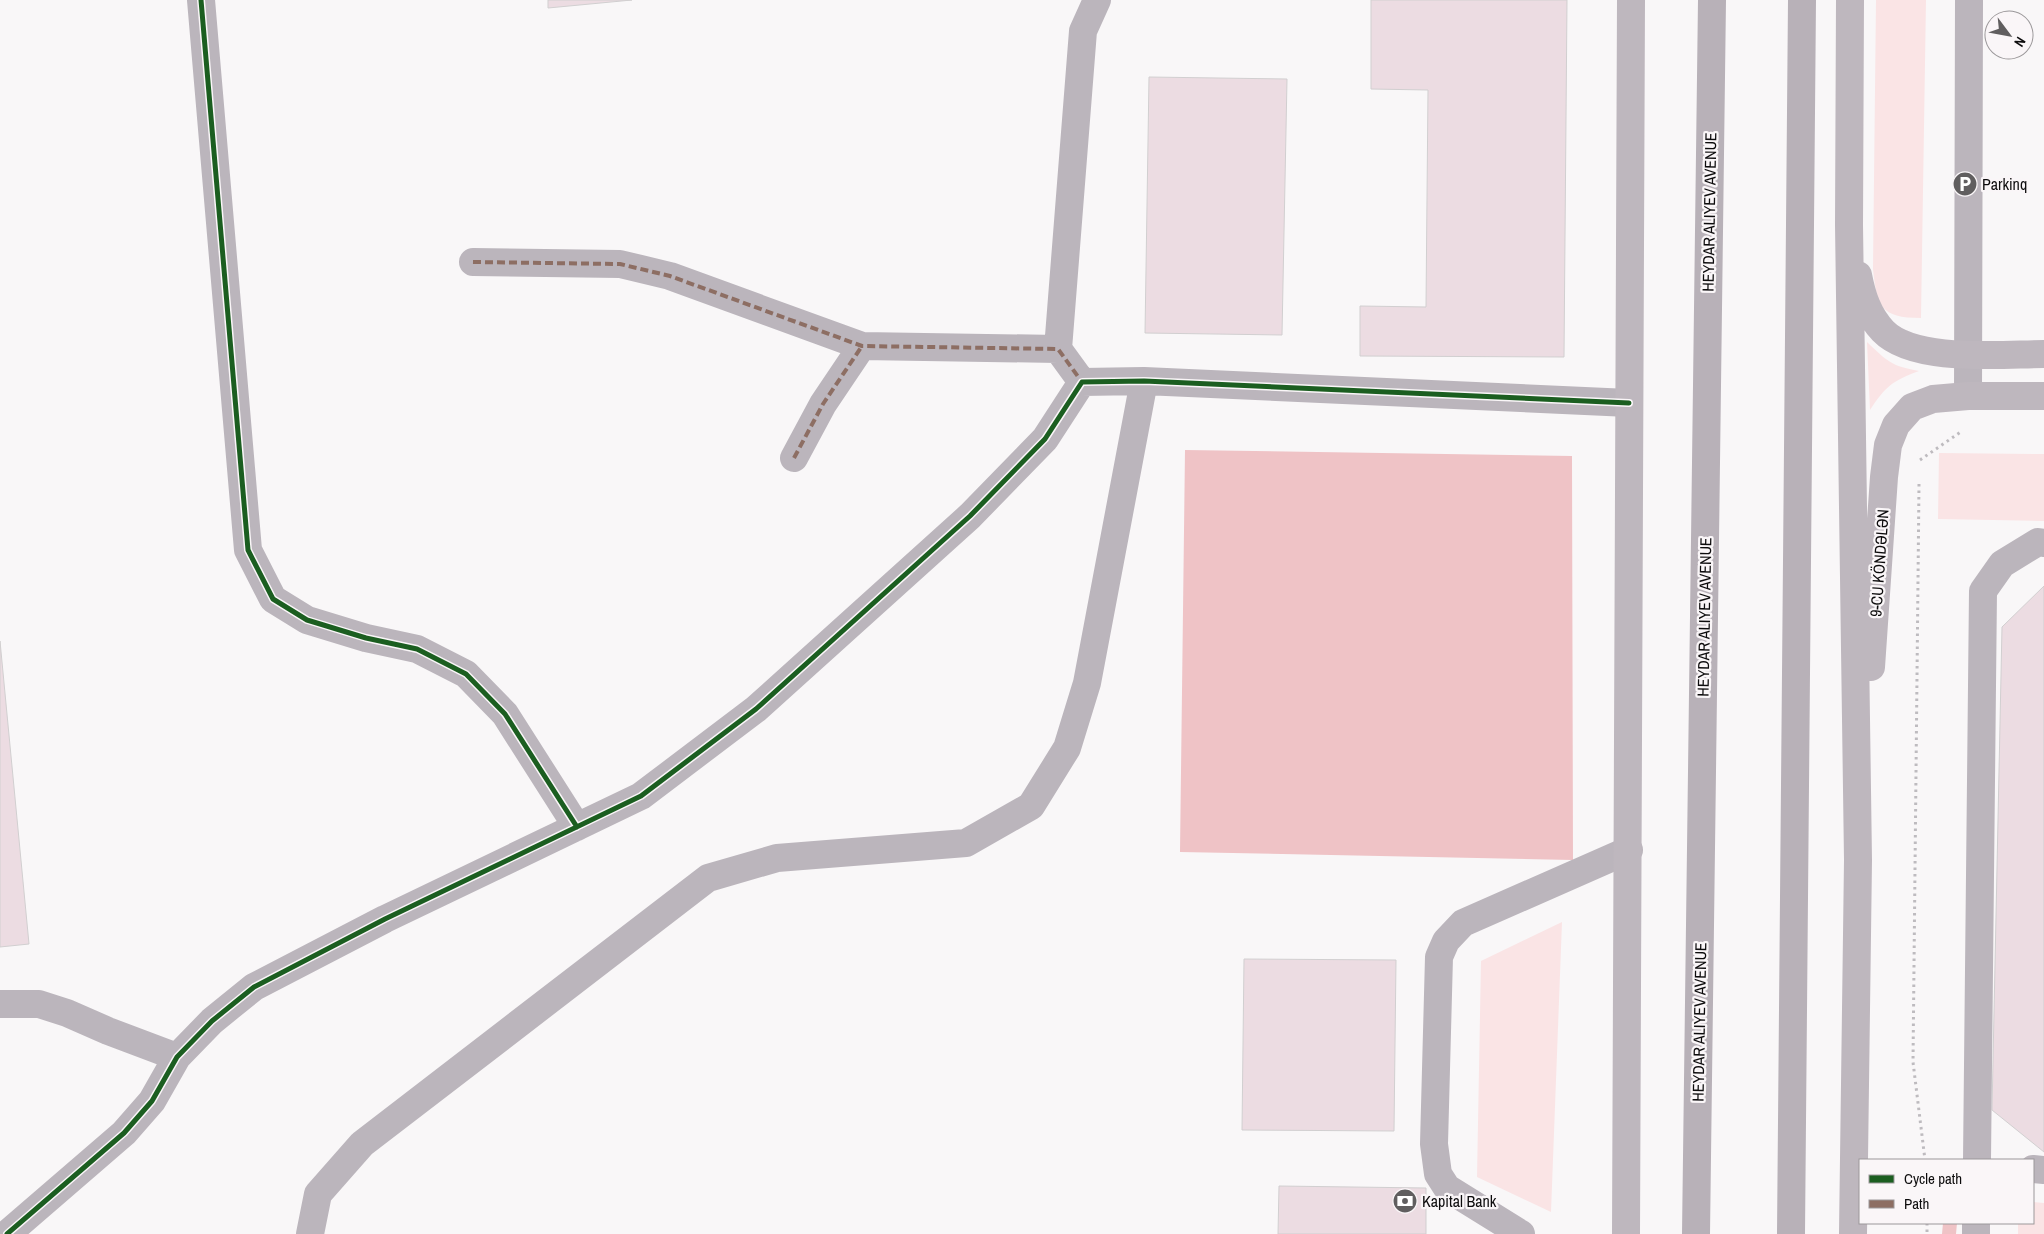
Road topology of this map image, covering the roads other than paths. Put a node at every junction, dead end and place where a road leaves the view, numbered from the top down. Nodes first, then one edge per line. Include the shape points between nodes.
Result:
1 (201, 0) edge
2 (1097, 0) edge
3 (1631, 0) edge
4 (1712, 0) edge
5 (1802, 0) edge
6 (1850, 0) edge
7 (1969, 0) edge
8 (1849, 225) junction
9 (473, 262) dead end
10 (862, 346) junction
11 (1058, 349) junction
12 (1967, 354) junction
13 (2044, 354) edge
14 (1144, 381) junction
15 (1082, 382) junction
16 (1968, 396) junction
17 (2044, 396) edge
18 (1629, 403) junction
19 (794, 458) dead end
20 (2044, 543) edge
21 (577, 827) junction
22 (1629, 850) junction
23 (1858, 860) junction
24 (0, 1004) edge
25 (177, 1057) junction
26 (1977, 1159) edge
27 (7, 1234) edge
28 (310, 1234) edge
29 (1521, 1234) edge
30 (1626, 1234) edge
31 (1696, 1234) edge
32 (1790, 1234) edge
33 (1853, 1234) edge

1 - 21 street via 248,550 273,599 307,620 366,638 418,649 466,674 505,714
2 - 11 street via 1083,31
3 - 18 main road
4 - 31 highway, HEYDAR ALIYEV AVENUE
5 - 32 highway
6 - 8 main road
7 - 12 street
8 - 12 main road via 1862,296 1884,332 1919,350
8 - 23 main road
9 - 10 street via 620,264 670,276
10 - 11 street
10 - 19 street via 823,404
11 - 15 street
12 - 13 main road
12 - 16 street
14 - 15 street
14 - 18 street
14 - 28 street via 1086,683 1067,748 1031,806 966,843 777,858 708,878 362,1144 318,1194
15 - 21 street via 1044,439 970,516 756,709 641,796
16 - 17 main road, 9-CU KÖNDƏLƏN
16 - 23 main road, 9-CU KÖNDƏLƏN via 1933,399 1912,407 1896,425 1888,445
18 - 22 main road
20 - 26 street via 2038,542 2002,564 1983,590
21 - 25 street via 385,919 254,987 212,1021
22 - 29 street via 1463,923 1446,941 1439,957 1434,1144 1438,1174 1448,1188
22 - 30 main road
23 - 33 main road
24 - 25 street via 39,1004
25 - 27 street via 152,1101 124,1133

